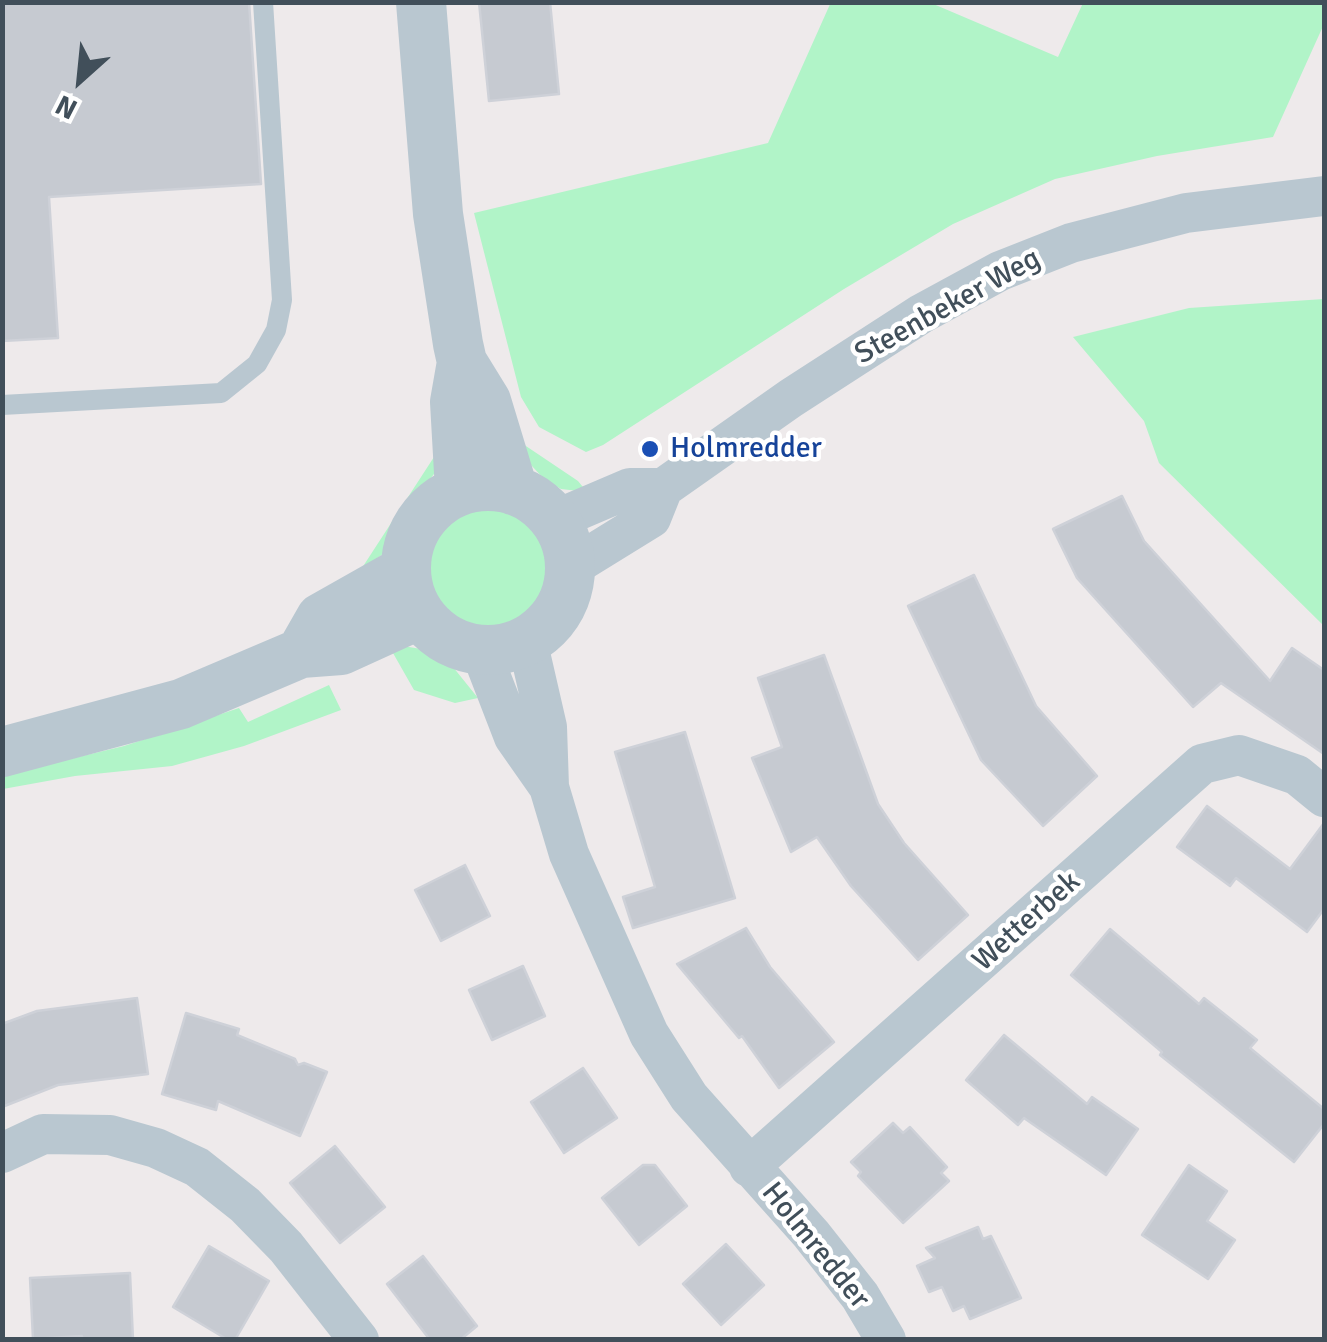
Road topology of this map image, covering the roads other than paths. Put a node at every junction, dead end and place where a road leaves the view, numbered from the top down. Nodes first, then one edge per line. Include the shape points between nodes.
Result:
1 (264, 2) edge
2 (421, 2) edge
3 (1324, 196) edge
4 (462, 362) junction
5 (2, 404) edge
6 (664, 488) junction
7 (460, 490) junction
8 (513, 490) junction
9 (555, 520) junction
10 (570, 568) junction
11 (413, 592) junction
12 (504, 645) junction
13 (2, 752) edge
14 (1324, 798) edge
15 (2, 1153) edge
16 (749, 1167) junction
17 (358, 1340) edge
18 (886, 1340) edge

1 - 5 lane via 282,300 276,330 257,364 222,393
2 - 4 street via 438,214
3 - 6 street, Steenbeker Weg via 1186,213 1071,242 1000,271 921,314
4 - 7 street via 455,402
4 - 8 street via 486,401
6 - 9 street, Steenbeker Weg via 630,488
6 - 10 street, Steenbeker Weg via 650,518
7 - 8 street
7 - 11 street via 430,508 412,537
8 - 9 street
9 - 10 street
10 - 12 street via 550,622
11 - 12 street via 452,642
11 - 13 street via 321,618 301,654 181,704
12 - 16 street, Holmredder via 514,737 548,787 649,1034 689,1097
14 - 16 street, Wetterbek via 1297,775 1239,755 1202,764
15 - 17 street via 42,1134 110,1134 197,1167 286,1247
16 - 18 street, Holmredder via 811,1234

